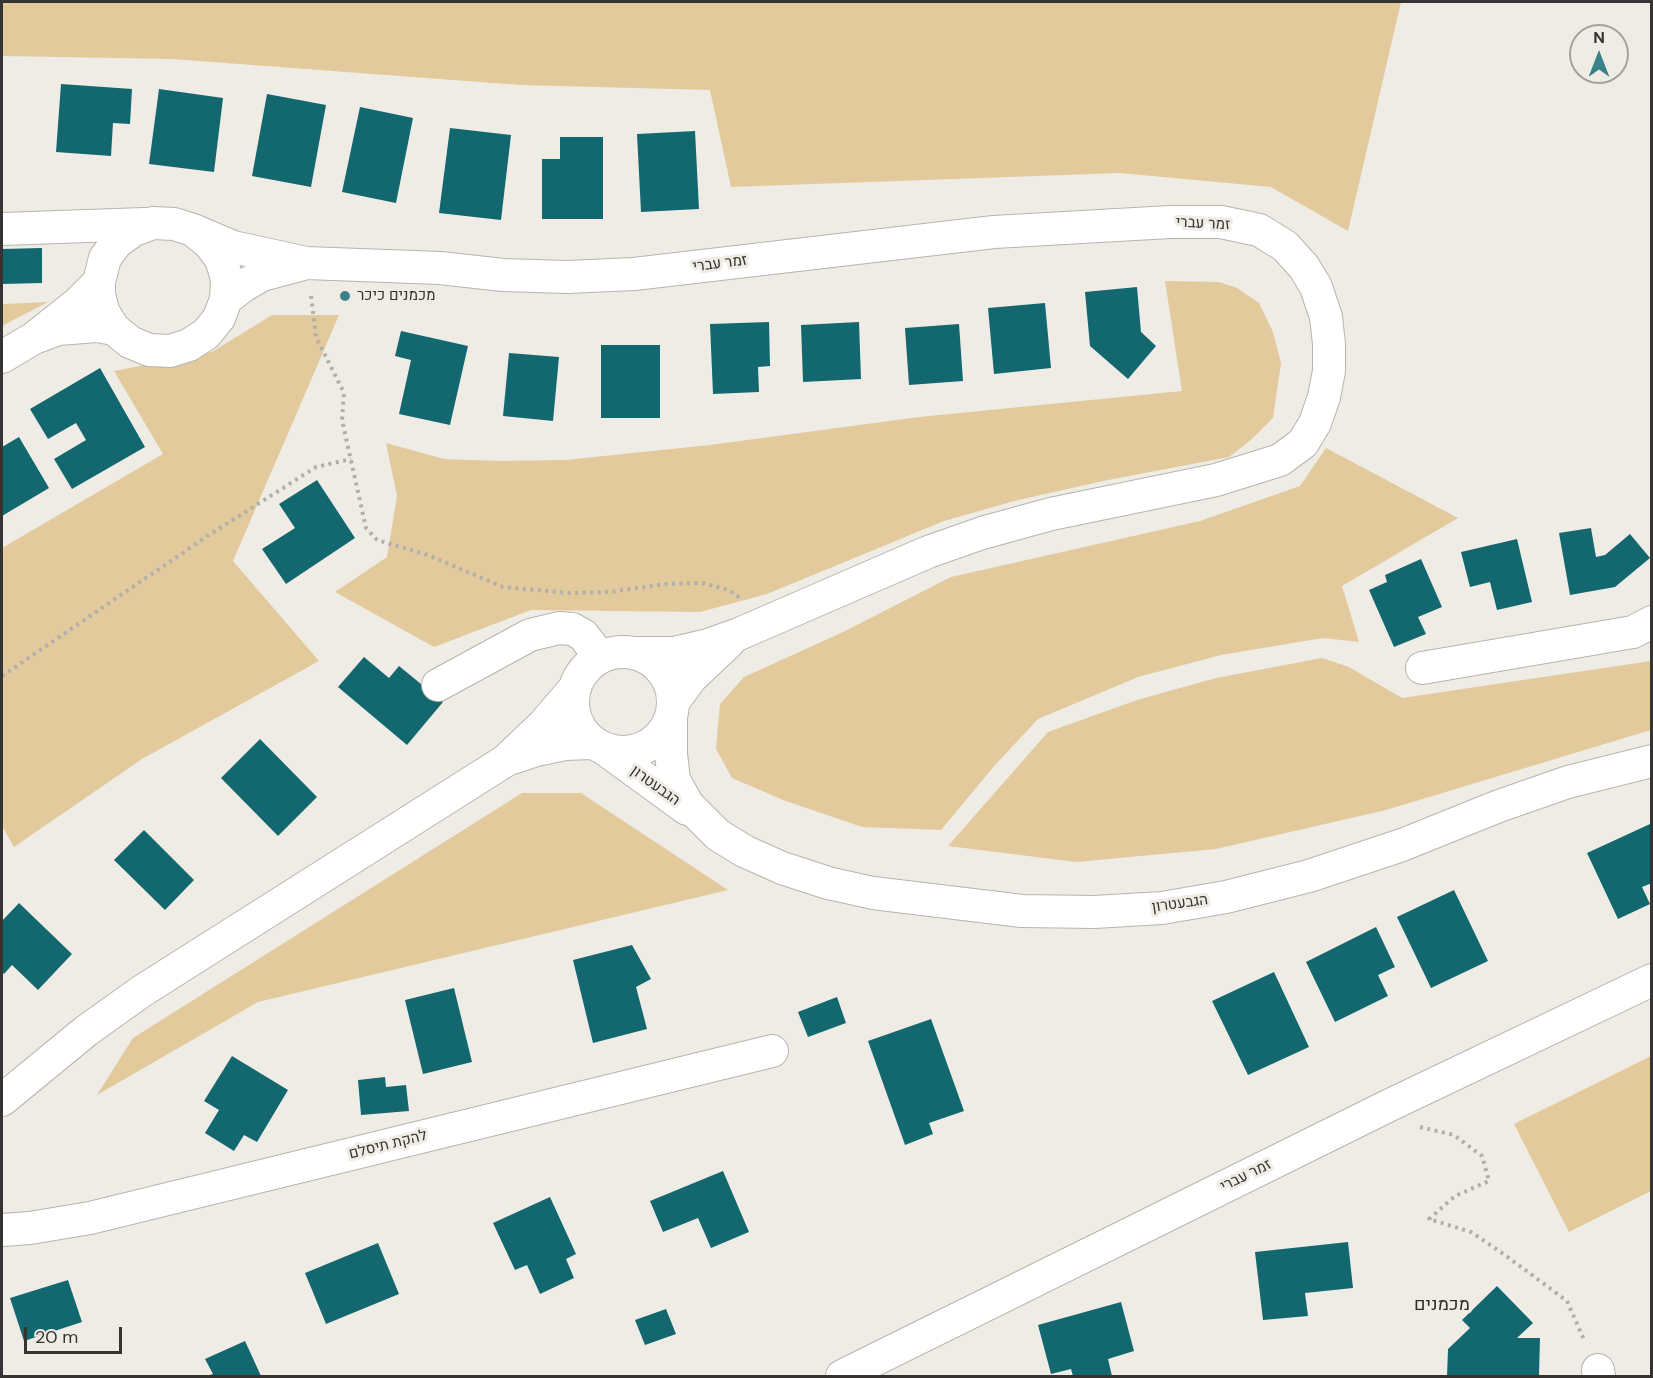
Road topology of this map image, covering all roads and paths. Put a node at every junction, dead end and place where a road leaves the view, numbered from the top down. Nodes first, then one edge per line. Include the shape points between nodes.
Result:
1 (153, 223) junction
2 (2, 229) edge
3 (43, 229) junction
4 (193, 230) junction
5 (306, 263) junction
6 (99, 279) junction
7 (226, 299) junction
8 (114, 329) junction
9 (34, 338) junction
10 (2, 357) edge
11 (351, 459) junction
12 (769, 621) junction
13 (1652, 622) edge
14 (739, 634) junction
15 (633, 653) junction
16 (600, 657) junction
17 (1422, 668) dead end
18 (2, 676) edge
19 (438, 684) dead end
20 (574, 689) junction
21 (673, 709) junction
22 (599, 746) junction
23 (505, 761) junction
24 (1652, 761) edge
25 (705, 822) junction
26 (1652, 980) edge
27 (772, 1051) dead end
28 (2, 1100) edge
29 (1392, 1104) junction
30 (2, 1230) edge
31 (1599, 1373) edge
32 (842, 1377) edge

1 - 3 street
1 - 4 street
1 - 6 street via 117,242 105,258
2 - 3 street
3 - 6 street via 67,234 84,248
4 - 5 street, זמר עברי via 233,248
4 - 7 street via 221,259 227,279
5 - 7 street, זמר עברי via 262,275
5 - 11 path via 316,337 344,393 342,420
5 - 12 street, זמר עברי via 440,268 503,275 634,274 994,232 1221,222 1259,230 1285,246 1304,267 1326,317 1329,371 1315,423 1303,443 1280,460 1216,480 1052,514 982,533 928,552
6 - 8 street via 103,311
6 - 9 street via 78,303
7 - 8 street via 219,318 206,334 170,351 149,350
8 - 9 street via 83,325
9 - 10 street
11 - 12 path via 366,528 377,540 428,555 503,587 569,593 702,583 729,590
11 - 18 path via 316,467
12 - 14 street, זמר עברי
13 - 17 street via 1633,632
14 - 15 street, זמר עברי via 674,653
14 - 21 street, זמר עברי via 692,678
15 - 16 street via 616,652
15 - 21 street via 650,659 662,670 670,684
16 - 19 street via 583,635 559,627 530,635
16 - 20 street via 586,667
20 - 22 street via 574,716 580,731
20 - 23 street
21 - 22 street via 665,732 638,751 622,753
21 - 25 street, הגבעטרון via 670,754 674,780 688,805
22 - 23 street via 565,744
22 - 25 street, הגבעטרון
23 - 28 street via 142,992 86,1031
24 - 25 street, הגבעטרון via 1568,782 1309,876 1162,908 1094,912 1001,909 873,892 782,868 744,851
26 - 29 street, זמר עברי
27 - 30 street, להקת תיסלם via 90,1218
29 - 31 path via 1420,1127 1454,1135 1482,1156 1489,1181 1455,1196 1429,1219 1471,1232 1567,1301
29 - 32 street, זמר עברי

